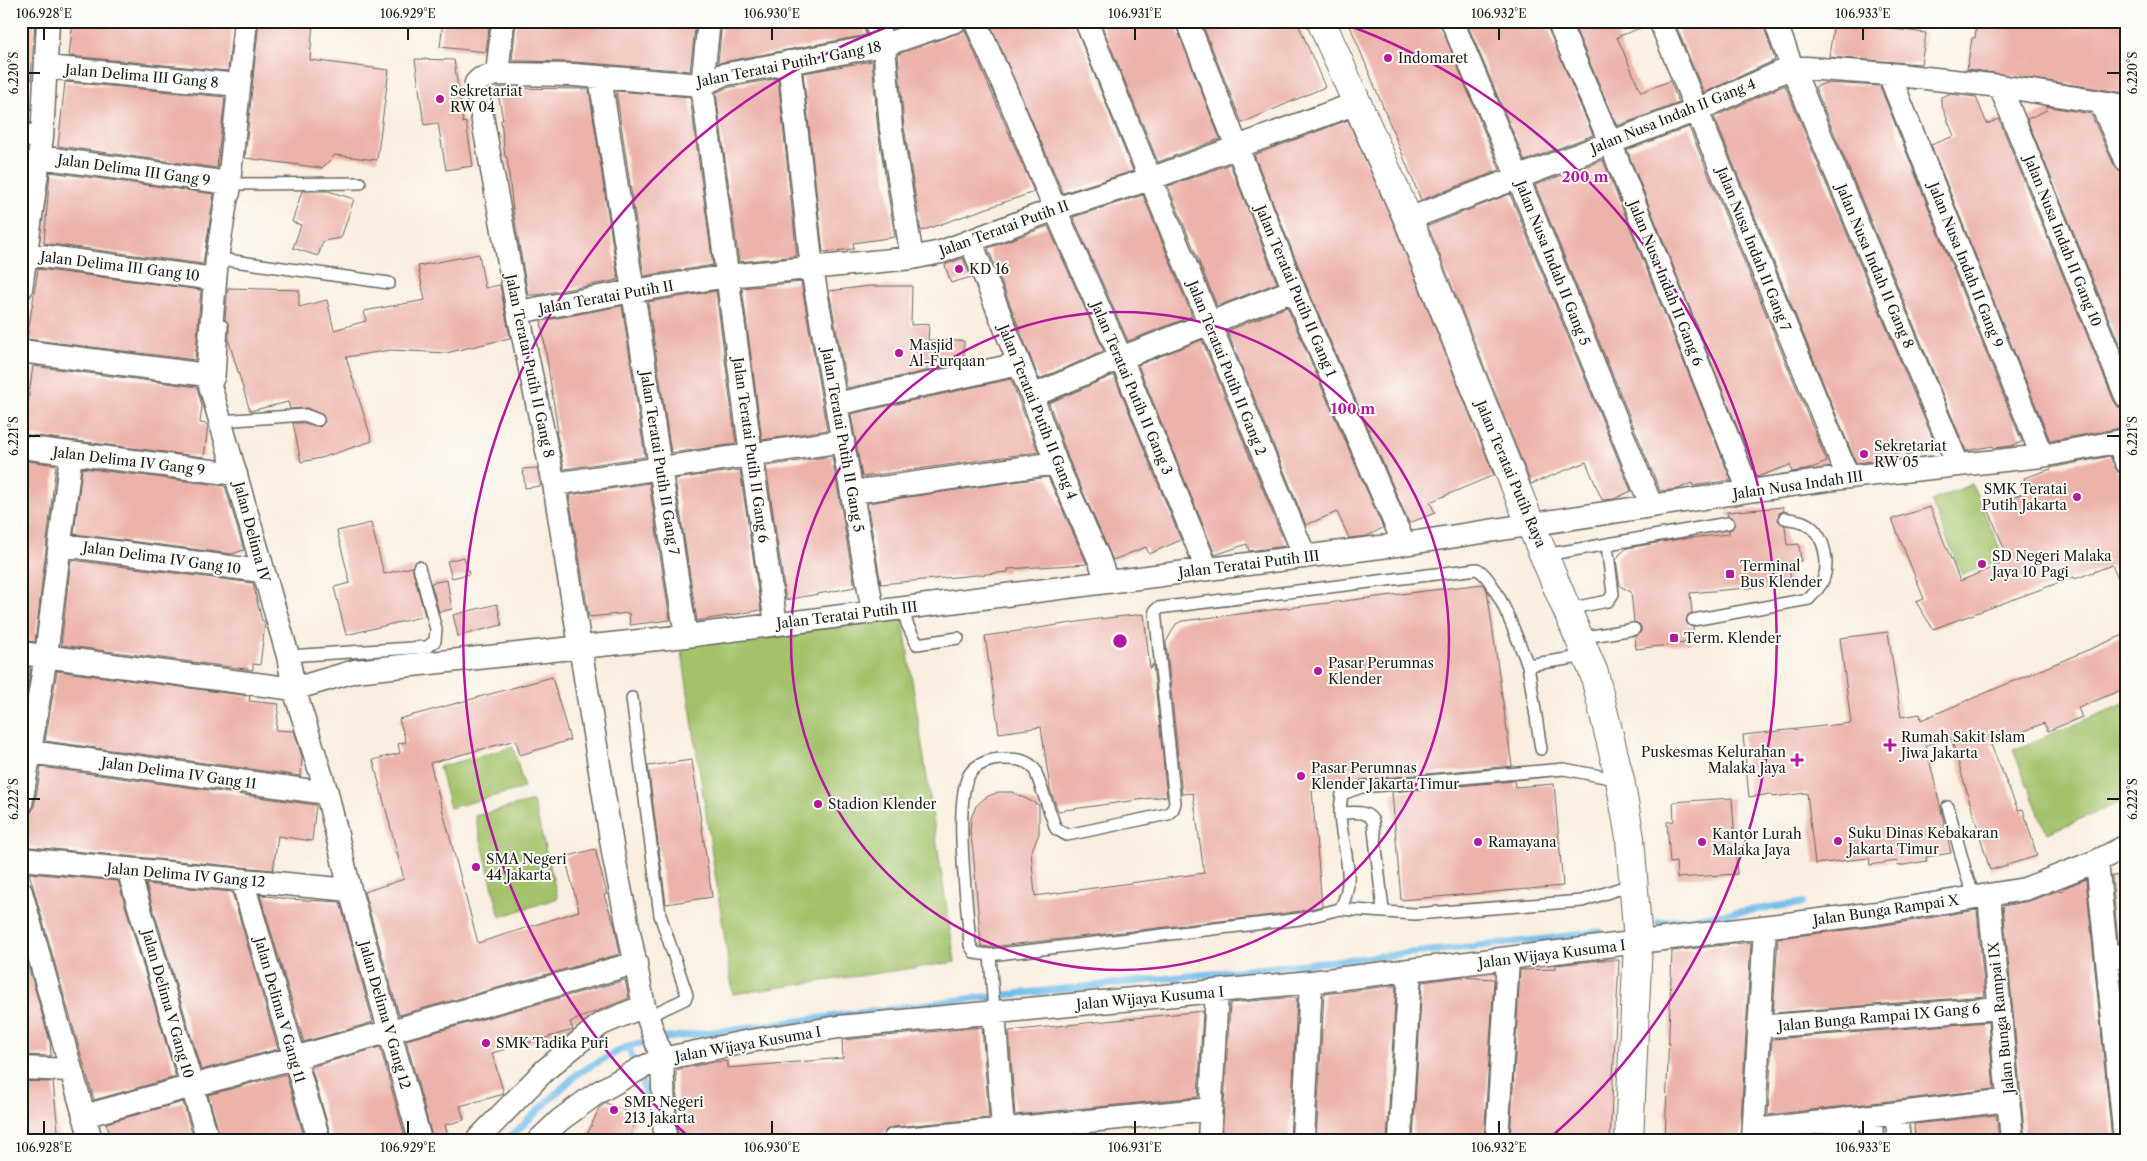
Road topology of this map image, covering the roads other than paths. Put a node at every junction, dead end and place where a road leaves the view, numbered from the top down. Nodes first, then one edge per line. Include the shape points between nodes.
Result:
1 (48, 21) edge
2 (246, 21) edge
3 (503, 21) edge
4 (709, 21) edge
5 (876, 21) edge
6 (955, 21) edge
7 (975, 21) edge
8 (1086, 21) edge
9 (1187, 21) edge
10 (1321, 21) edge
11 (1452, 21) edge
12 (1558, 21) edge
13 (1660, 21) edge
14 (1775, 21) edge
15 (884, 45) junction
16 (789, 62) junction
17 (46, 68) junction
18 (1792, 68) junction
19 (497, 74) junction
20 (1889, 74) junction
21 (600, 77) junction
22 (239, 84) junction
23 (702, 84) junction
24 (2000, 86) junction
25 (1357, 104) junction
26 (2101, 104) junction
27 (2126, 106) edge
28 (1696, 110) junction
29 (1610, 142) junction
30 (34, 143) edge
31 (1236, 149) junction
32 (2126, 160) edge
33 (1518, 178) junction
34 (1150, 179) junction
35 (228, 183) junction
36 (360, 183) dead end
37 (1055, 209) junction
38 (1408, 219) junction
39 (971, 242) junction
40 (26, 254) junction
41 (912, 258) junction
42 (221, 269) junction
43 (812, 269) junction
44 (728, 276) junction
45 (389, 283) dead end
46 (21, 289) edge
47 (1294, 290) junction
48 (633, 291) junction
49 (518, 312) junction
50 (1208, 323) junction
51 (21, 351) edge
52 (1121, 358) junction
53 (1019, 364) junction
54 (209, 380) junction
55 (1032, 396) junction
56 (2126, 396) edge
57 (836, 404) junction
58 (318, 420) dead end
59 (221, 422) junction
60 (843, 442) junction
61 (21, 447) edge
62 (2123, 448) edge
63 (71, 454) junction
64 (751, 455) junction
65 (2042, 456) junction
66 (1056, 462) junction
67 (1958, 466) junction
68 (662, 469) junction
69 (236, 474) junction
70 (1848, 478) junction
71 (554, 484) junction
72 (1749, 491) junction
73 (853, 492) junction
74 (1651, 505) junction
75 (1784, 518) dead end
76 (1530, 523) junction
77 (1728, 523) dead end
78 (1404, 544) junction
79 (61, 545) junction
80 (1607, 545) junction
81 (1545, 555) junction
82 (1305, 557) junction
83 (419, 567) dead end
84 (1207, 569) junction
85 (262, 571) junction
86 (1107, 582) junction
87 (904, 608) junction
88 (1567, 609) junction
89 (873, 612) junction
90 (1692, 620) dead end
91 (776, 624) junction
92 (1634, 629) dead end
93 (686, 636) junction
94 (958, 638) dead end
95 (580, 647) junction
96 (1583, 647) junction
97 (21, 653) edge
98 (46, 656) junction
99 (288, 656) junction
100 (1528, 665) junction
101 (294, 689) junction
102 (632, 698) dead end
103 (1541, 749) dead end
104 (30, 752) junction
105 (1620, 780) junction
106 (327, 793) junction
107 (21, 804) edge
108 (1948, 807) dead end
109 (1340, 813) junction
110 (2126, 846) edge
111 (21, 859) edge
112 (2097, 861) junction
113 (128, 869) junction
114 (242, 880) junction
115 (1632, 884) junction
116 (350, 890) junction
117 (21, 892) edge
118 (1982, 897) junction
119 (1340, 908) junction
120 (1383, 910) junction
121 (1764, 927) junction
122 (1638, 943) junction
123 (990, 955) junction
124 (2116, 957) edge
125 (31, 959) edge
126 (1508, 959) junction
127 (636, 963) junction
128 (1410, 970) junction
129 (1311, 982) junction
130 (1217, 992) junction
131 (994, 1007) junction
132 (2000, 1008) junction
133 (647, 1016) junction
134 (1758, 1027) junction
135 (389, 1032) junction
136 (661, 1054) junction
137 (2121, 1054) edge
138 (294, 1058) junction
139 (21, 1068) edge
140 (71, 1070) junction
141 (192, 1087) junction
142 (2009, 1100) junction
143 (1211, 1109) junction
144 (1896, 1114) junction
145 (84, 1116) junction
146 (1872, 1116) junction
147 (1847, 1129) edge
148 (1003, 1134) edge
149 (1753, 1135) edge
150 (91, 1140) edge
151 (208, 1140) edge
152 (319, 1140) edge
153 (420, 1140) edge
154 (477, 1140) edge
155 (539, 1140) edge
156 (665, 1140) edge
157 (894, 1140) edge
158 (1209, 1140) edge
159 (1303, 1140) edge
160 (1400, 1140) edge
161 (1497, 1140) edge
162 (1629, 1140) edge
163 (1872, 1140) edge
164 (1899, 1140) edge
165 (2012, 1140) edge
166 (2125, 1140) edge

1 - 17 street
2 - 22 street
3 - 19 street
4 - 23 street, Jalan Teratai Putih II Gang 6
5 - 15 street
6 - 15 street, Jalan Teratai Putih I Gang 18
7 - 37 street, Jalan Teratai Putih II Gang 3
8 - 34 street, Jalan Teratai Putih II Gang 2
9 - 31 street, Jalan Teratai Putih II Gang 1
10 - 25 street, Jalan Teratai Putih Raya
11 - 33 street, Jalan Nusa Indah II Gang 5
12 - 29 street, Jalan Nusa Indah II Gang 6
13 - 28 street, Jalan Nusa Indah II Gang 7
14 - 18 street, Jalan Nusa Indah II Gang 8
15 - 16 street, Jalan Teratai Putih I Gang 18
15 - 41 street via 890,129
16 - 23 street, Jalan Teratai Putih I Gang 18 via 722,75
16 - 43 street, Jalan Teratai Putih II Gang 5
17 - 22 street, Jalan Delima III Gang 8
17 - 30 street
18 - 20 street, Jalan Nusa Indah II Gang 4
18 - 28 street, Jalan Nusa Indah II Gang 4
18 - 67 street, Jalan Nusa Indah II Gang 8
19 - 21 street, Jalan Teratai Putih I Gang 18
19 - 49 street, Jalan Teratai Putih II Gang 8 via 480,79 476,86
20 - 24 street, Jalan Nusa Indah II Gang 4
20 - 65 street, Jalan Nusa Indah II Gang 9
21 - 23 street, Jalan Teratai Putih I Gang 18
21 - 48 street, Jalan Teratai Putih II Gang 7
22 - 35 street
23 - 44 street, Jalan Teratai Putih II Gang 6
24 - 26 street, Jalan Nusa Indah II Gang 4
24 - 56 street, Jalan Nusa Indah II Gang 10
25 - 31 street, Jalan Teratai Putih II
25 - 38 street, Jalan Teratai Putih Raya
26 - 27 street, Jalan Nusa Indah II Gang 4
26 - 32 street
28 - 29 street, Jalan Nusa Indah II Gang 4
28 - 70 street, Jalan Nusa Indah II Gang 7
29 - 33 street, Jalan Nusa Indah II Gang 4
29 - 72 street, Jalan Nusa Indah II Gang 6
30 - 35 street, Jalan Delima III Gang 9
30 - 40 street
31 - 34 street, Jalan Teratai Putih II
31 - 47 street, Jalan Teratai Putih II Gang 1
33 - 38 street, Jalan Nusa Indah II Gang 4
33 - 74 street, Jalan Nusa Indah II Gang 5
34 - 37 street, Jalan Teratai Putih II
34 - 50 street, Jalan Teratai Putih II Gang 2
35 - 42 street
36 - 42 lane via 236,184
37 - 39 street, Jalan Teratai Putih II
37 - 52 street, Jalan Teratai Putih II Gang 3
38 - 76 street, Jalan Teratai Putih Raya
39 - 41 street, Jalan Teratai Putih II
39 - 53 street, Jalan Teratai Putih II Gang 4
40 - 42 street, Jalan Delima III Gang 10
40 - 46 street
41 - 43 street, Jalan Teratai Putih II
42 - 45 lane
42 - 54 street
43 - 44 street, Jalan Teratai Putih II
43 - 57 street, Jalan Teratai Putih II Gang 5
44 - 48 street, Jalan Teratai Putih II
44 - 64 street, Jalan Teratai Putih II Gang 6
47 - 50 street
47 - 78 street, Jalan Teratai Putih II Gang 1
48 - 49 street, Jalan Teratai Putih II
48 - 68 street, Jalan Teratai Putih II Gang 7
49 - 71 street, Jalan Teratai Putih II Gang 8
50 - 52 street
50 - 82 street, Jalan Teratai Putih II Gang 2
51 - 54 street
52 - 55 street
52 - 84 street, Jalan Teratai Putih II Gang 3
53 - 55 street, Jalan Teratai Putih II Gang 4
53 - 57 street
54 - 59 street, Jalan Delima IV
55 - 66 street, Jalan Teratai Putih II Gang 4
57 - 60 street, Jalan Teratai Putih II Gang 5
58 - 59 lane via 305,415
59 - 69 street, Jalan Delima IV
60 - 64 street
60 - 73 street, Jalan Teratai Putih II Gang 5
61 - 63 street, Jalan Delima IV Gang 9
62 - 65 street, Jalan Nusa Indah III
63 - 69 street, Jalan Delima IV Gang 9
63 - 79 street
64 - 68 street
64 - 91 street, Jalan Teratai Putih II Gang 6
65 - 67 street, Jalan Nusa Indah III
66 - 73 street
66 - 86 street, Jalan Teratai Putih II Gang 4
67 - 70 street, Jalan Nusa Indah III
68 - 71 street
68 - 93 street, Jalan Teratai Putih II Gang 7
69 - 85 street, Jalan Delima IV
70 - 72 street, Jalan Nusa Indah III
71 - 95 street, Jalan Teratai Putih II Gang 8
72 - 74 street, Jalan Nusa Indah III
73 - 89 street, Jalan Teratai Putih II Gang 5
74 - 76 street, Jalan Nusa Indah III
75 - 90 lane via 1806,523 1817,532 1824,547 1825,571 1820,586 1809,599
76 - 78 street, Jalan Teratai Putih III
76 - 81 street, Jalan Teratai Putih Raya
77 - 80 lane
78 - 82 street, Jalan Teratai Putih III
79 - 85 street, Jalan Delima IV Gang 10
79 - 98 street
80 - 81 lane
80 - 88 lane via 1611,598
81 - 88 street, Jalan Teratai Putih Raya
82 - 84 street, Jalan Teratai Putih III
83 - 99 lane via 436,629 435,641 427,647
84 - 86 street, Jalan Teratai Putih III
85 - 99 street, Jalan Delima IV
86 - 87 street, Jalan Teratai Putih III
87 - 89 street, Jalan Teratai Putih III
87 - 94 lane via 907,624 917,644
88 - 96 street, Jalan Teratai Putih Raya
89 - 91 street, Jalan Teratai Putih III
91 - 93 street, Jalan Teratai Putih III
92 - 96 lane
93 - 95 street, Jalan Teratai Putih III
95 - 101 street, Jalan Teratai Putih III via 355,671
95 - 127 street via 614,858
96 - 100 lane
96 - 105 street, Jalan Teratai Putih Raya via 1594,673
97 - 98 street
98 - 101 street
98 - 104 street
99 - 101 street, Jalan Delima IV
100 - 103 lane
100 - 123 lane via 1495,589 1487,575 1477,569 1158,608 1155,611 1174,808 1168,814 1067,835 1056,828 1030,764 1000,758 976,765 964,788 961,823 970,945 975,953
101 - 106 street, Jalan Delima IV
102 - 133 lane via 660,915 687,995 685,999
104 - 106 street, Jalan Delima IV Gang 11
104 - 107 street
105 - 109 lane via 1564,769 1362,787 1342,794
105 - 115 street, Jalan Teratai Putih Raya via 1630,838
106 - 116 street, Jalan Delima IV
108 - 118 lane via 1968,880
109 - 119 lane via 1349,883 1346,899
109 - 120 lane via 1364,813 1373,821
110 - 112 street, Jalan Bunga Rampai X
111 - 113 street, Jalan Delima IV Gang 12
112 - 118 street, Jalan Bunga Rampai X via 2025,889
112 - 124 street
113 - 114 street, Jalan Delima IV Gang 12
113 - 141 street, Jalan Delima V Gang 10
114 - 116 street, Jalan Delima IV Gang 12
114 - 138 street, Jalan Delima V Gang 11
115 - 120 lane via 1582,901 1415,914
115 - 122 street, Jalan Teratai Putih Raya
116 - 135 street, Jalan Delima V Gang 12
117 - 125 street
118 - 121 street, Jalan Bunga Rampai X
118 - 132 street, Jalan Bunga Rampai IX
119 - 120 lane
119 - 123 lane via 1300,919
121 - 122 street, Jalan Bunga Rampai X
121 - 134 street
122 - 126 street, Jalan Wijaya Kusuma I
122 - 162 street, Jalan Teratai Putih Raya
123 - 131 lane
124 - 137 street
125 - 140 street
126 - 128 street, Jalan Wijaya Kusuma I
126 - 161 street
127 - 133 street
127 - 135 street
128 - 129 street, Jalan Wijaya Kusuma I
128 - 160 street
129 - 130 street, Jalan Wijaya Kusuma I
129 - 159 street
130 - 131 street, Jalan Wijaya Kusuma I
130 - 143 street
131 - 136 street, Jalan Wijaya Kusuma I
131 - 148 street
132 - 134 street, Jalan Bunga Rampai IX Gang 6
132 - 142 street, Jalan Bunga Rampai IX
133 - 136 street
133 - 154 street via 601,1024 545,1070
134 - 149 street
135 - 138 street
135 - 153 street, Jalan Delima V Gang 12
136 - 155 street, Jalan Wijaya Kusuma I via 597,1093
136 - 156 street
137 - 166 street
138 - 141 street
138 - 152 street, Jalan Delima V Gang 11
139 - 140 street
140 - 145 street
141 - 145 street
141 - 151 street, Jalan Delima V Gang 10
142 - 144 street
142 - 165 street, Jalan Bunga Rampai IX
143 - 148 street
143 - 158 street
144 - 146 street
144 - 164 street
145 - 150 street
146 - 147 street
146 - 163 street
147 - 149 street
148 - 157 street

